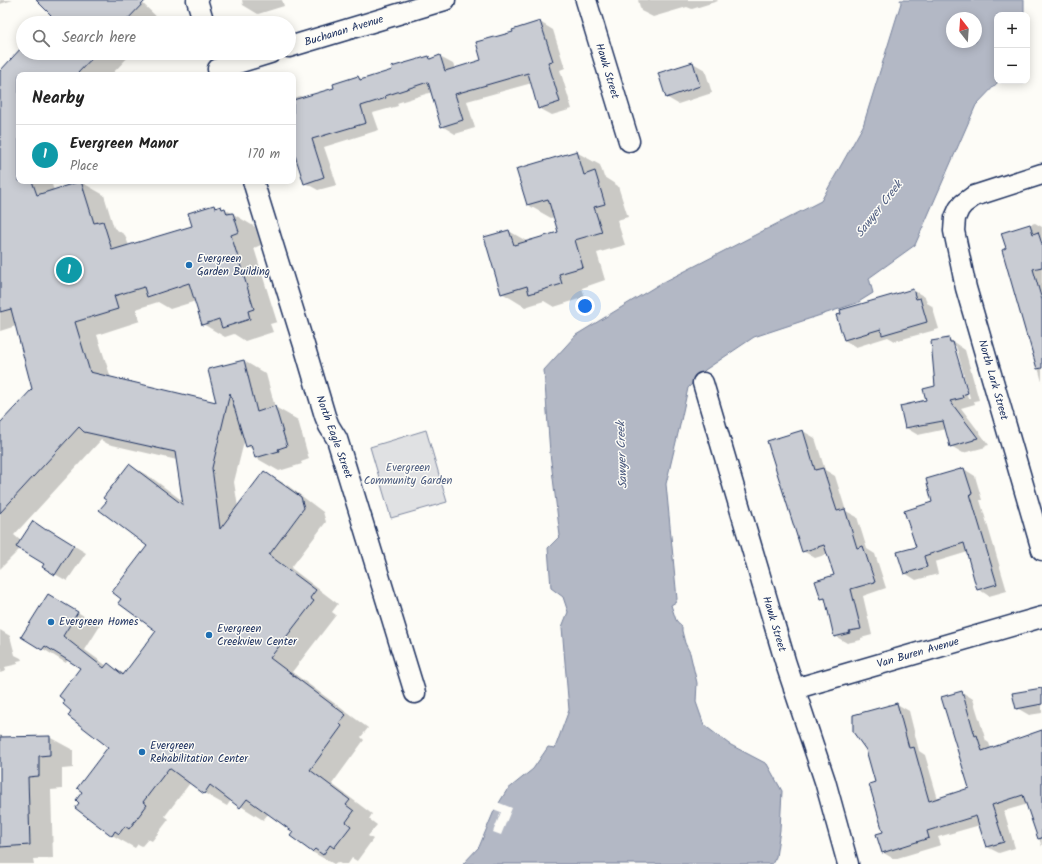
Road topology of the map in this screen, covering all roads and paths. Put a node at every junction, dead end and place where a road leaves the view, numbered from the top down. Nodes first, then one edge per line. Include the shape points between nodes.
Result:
1 (197, 0) edge
2 (445, 0) edge
3 (586, 0) edge
4 (202, 16) edge
5 (296, 45) edge
6 (241, 60) edge
7 (217, 66) edge
8 (629, 142) dead end
9 (1042, 174) edge
10 (254, 184) edge
11 (703, 383) dead end
12 (1042, 550) edge
13 (1042, 617) edge
14 (794, 689) junction
15 (415, 693) dead end
16 (848, 864) edge

1 - 4 street
2 - 5 street, Buchanan Avenue
3 - 8 street, Hawk Street
6 - 7 street
9 - 12 street, North Lark Street via 974,196 959,209 954,231 966,288
10 - 15 street, North Eagle Street via 325,416 337,439
11 - 14 street, Hawk Street
13 - 14 street, Van Buren Avenue
14 - 16 street, Hawk Street via 825,781

